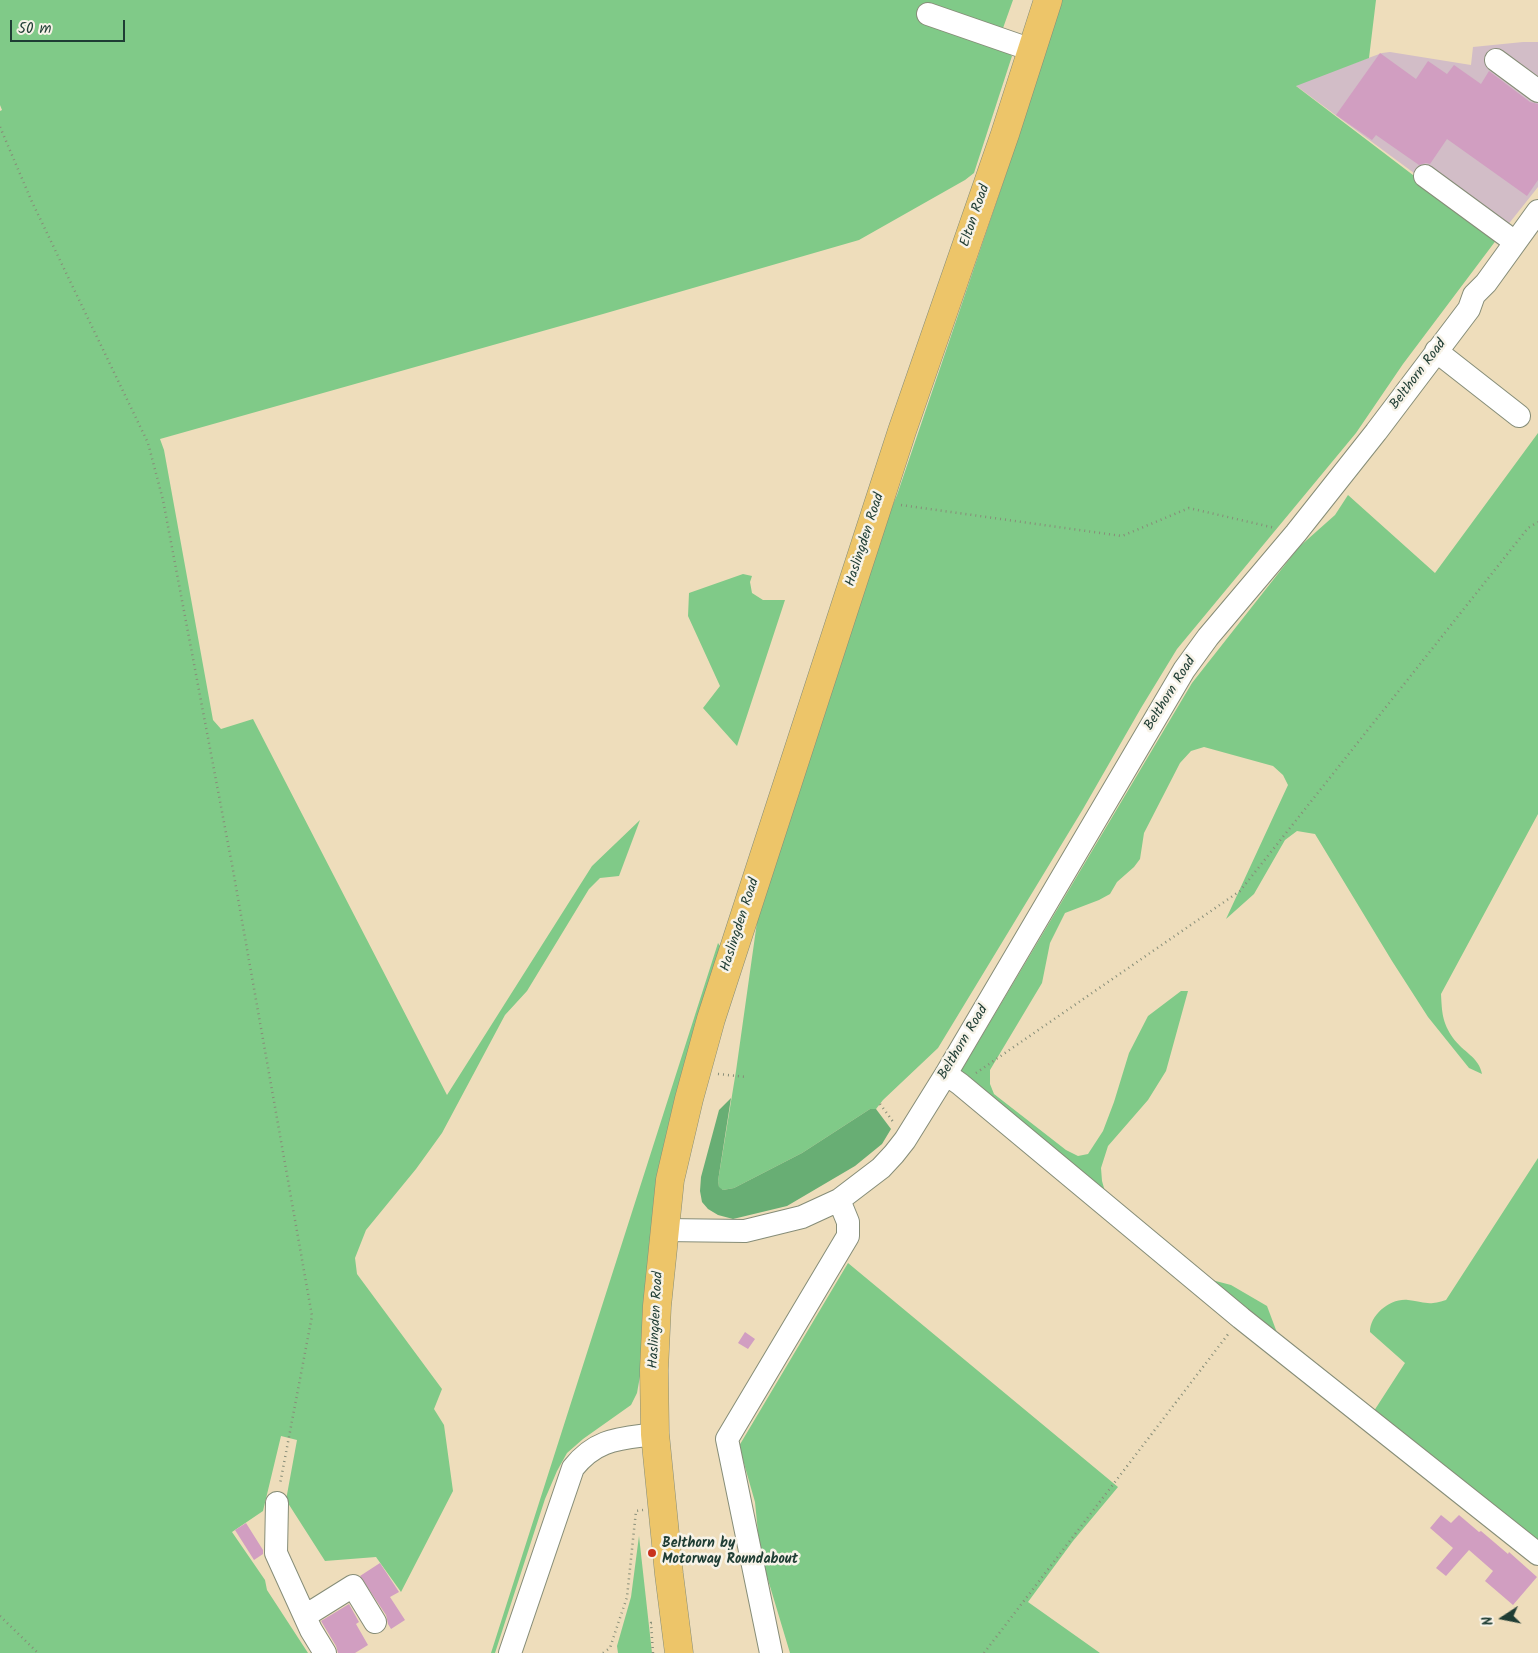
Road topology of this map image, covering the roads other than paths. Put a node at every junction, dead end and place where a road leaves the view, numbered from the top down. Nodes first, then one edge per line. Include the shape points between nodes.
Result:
1 (1048, 0) edge
2 (928, 14) dead end
3 (1032, 50) junction
4 (1496, 60) dead end
5 (1538, 91) edge
6 (1425, 176) dead end
7 (1538, 210) edge
8 (1515, 242) junction
9 (1436, 352) junction
10 (1519, 416) dead end
11 (902, 431) joint
12 (953, 1079) junction
13 (839, 1200) junction
14 (664, 1230) junction
15 (655, 1434) junction
16 (277, 1503) road end
17 (1538, 1554) edge
18 (375, 1622) dead end
19 (308, 1623) junction
20 (325, 1653) edge
21 (510, 1653) edge
22 (679, 1653) edge
23 (771, 1653) edge

1 - 3 main road, Elton Road
2 - 3 street
3 - 11 main road, Elton Road
4 - 5 street
6 - 8 street
7 - 8 street, Belthorn Road
8 - 9 street, Belthorn Road
9 - 10 street
9 - 12 street, Belthorn Road via 1296,533 1184,670
11 - 14 main road, Haslingden Road via 717,1000 670,1180
12 - 13 street, Belthorn Road via 881,1168
12 - 17 street via 1241,1318
13 - 14 street, Belthorn Road via 802,1217 745,1232
13 - 23 street via 848,1222 848,1236 727,1439
14 - 15 main road, Haslingden Road via 654,1370
15 - 21 street via 598,1446 573,1468
15 - 22 main road, Haslingden Road
16 - 19 street via 276,1553
18 - 19 street via 353,1586
19 - 20 street

